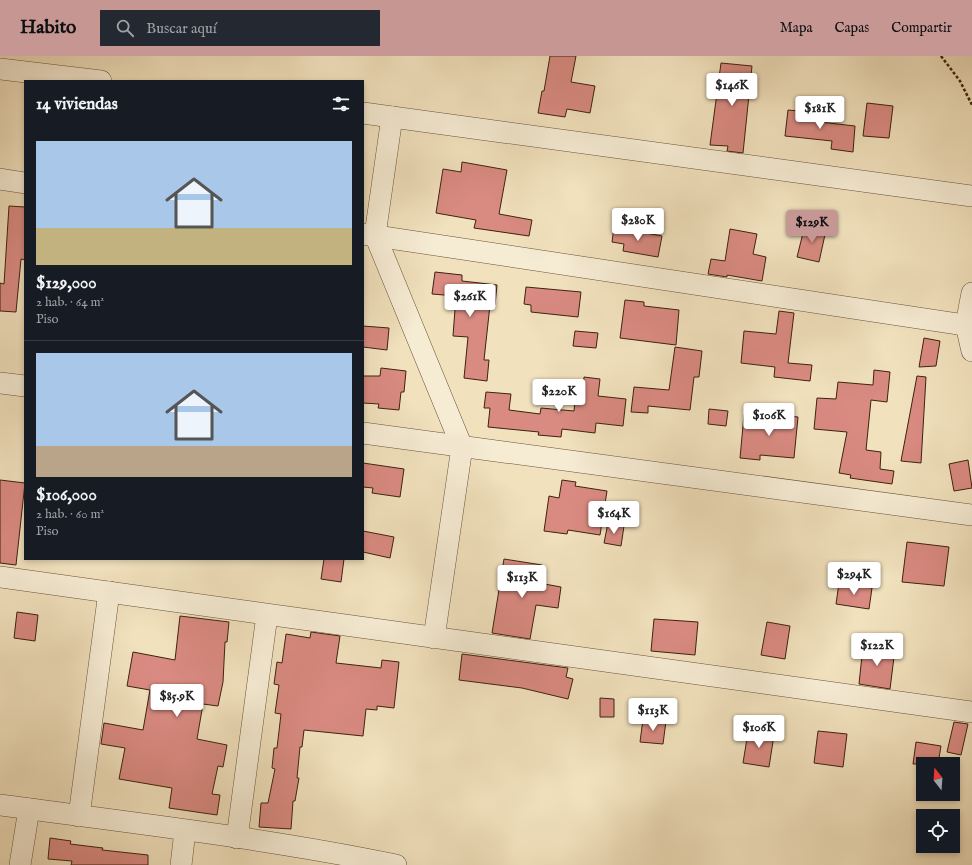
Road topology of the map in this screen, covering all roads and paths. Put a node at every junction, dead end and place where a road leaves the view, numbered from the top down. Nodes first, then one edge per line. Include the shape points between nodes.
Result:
1 (941, 56) edge
2 (0, 69) edge
3 (93, 80) edge
4 (972, 105) edge
5 (364, 113) edge
6 (392, 117) junction
7 (0, 179) edge
8 (24, 183) edge
9 (972, 196) edge
10 (369, 235) edge
11 (972, 293) edge
12 (969, 325) edge
13 (972, 352) edge
14 (0, 382) edge
15 (24, 386) edge
16 (364, 433) edge
17 (462, 447) junction
18 (972, 515) edge
19 (0, 577) edge
20 (109, 592) junction
21 (267, 615) junction
22 (434, 638) junction
23 (972, 712) edge
24 (0, 805) edge
25 (29, 809) junction
26 (79, 816) junction
27 (185, 831) junction
28 (237, 838) junction
29 (351, 860) edge
30 (20, 865) edge
31 (181, 865) edge
32 (396, 865) edge

1 - 4 path via 960,81
2 - 3 street
5 - 6 street
6 - 9 street
6 - 10 street
7 - 8 street
10 - 12 street
10 - 17 street
11 - 12 street
12 - 13 street
14 - 15 street
16 - 17 street
17 - 18 street
17 - 22 street
19 - 20 street
20 - 21 street
20 - 26 street
21 - 22 street
21 - 28 street
22 - 23 street
24 - 25 street
25 - 26 street
25 - 30 street
26 - 27 street
27 - 28 street
27 - 31 street
28 - 29 street
29 - 32 street

